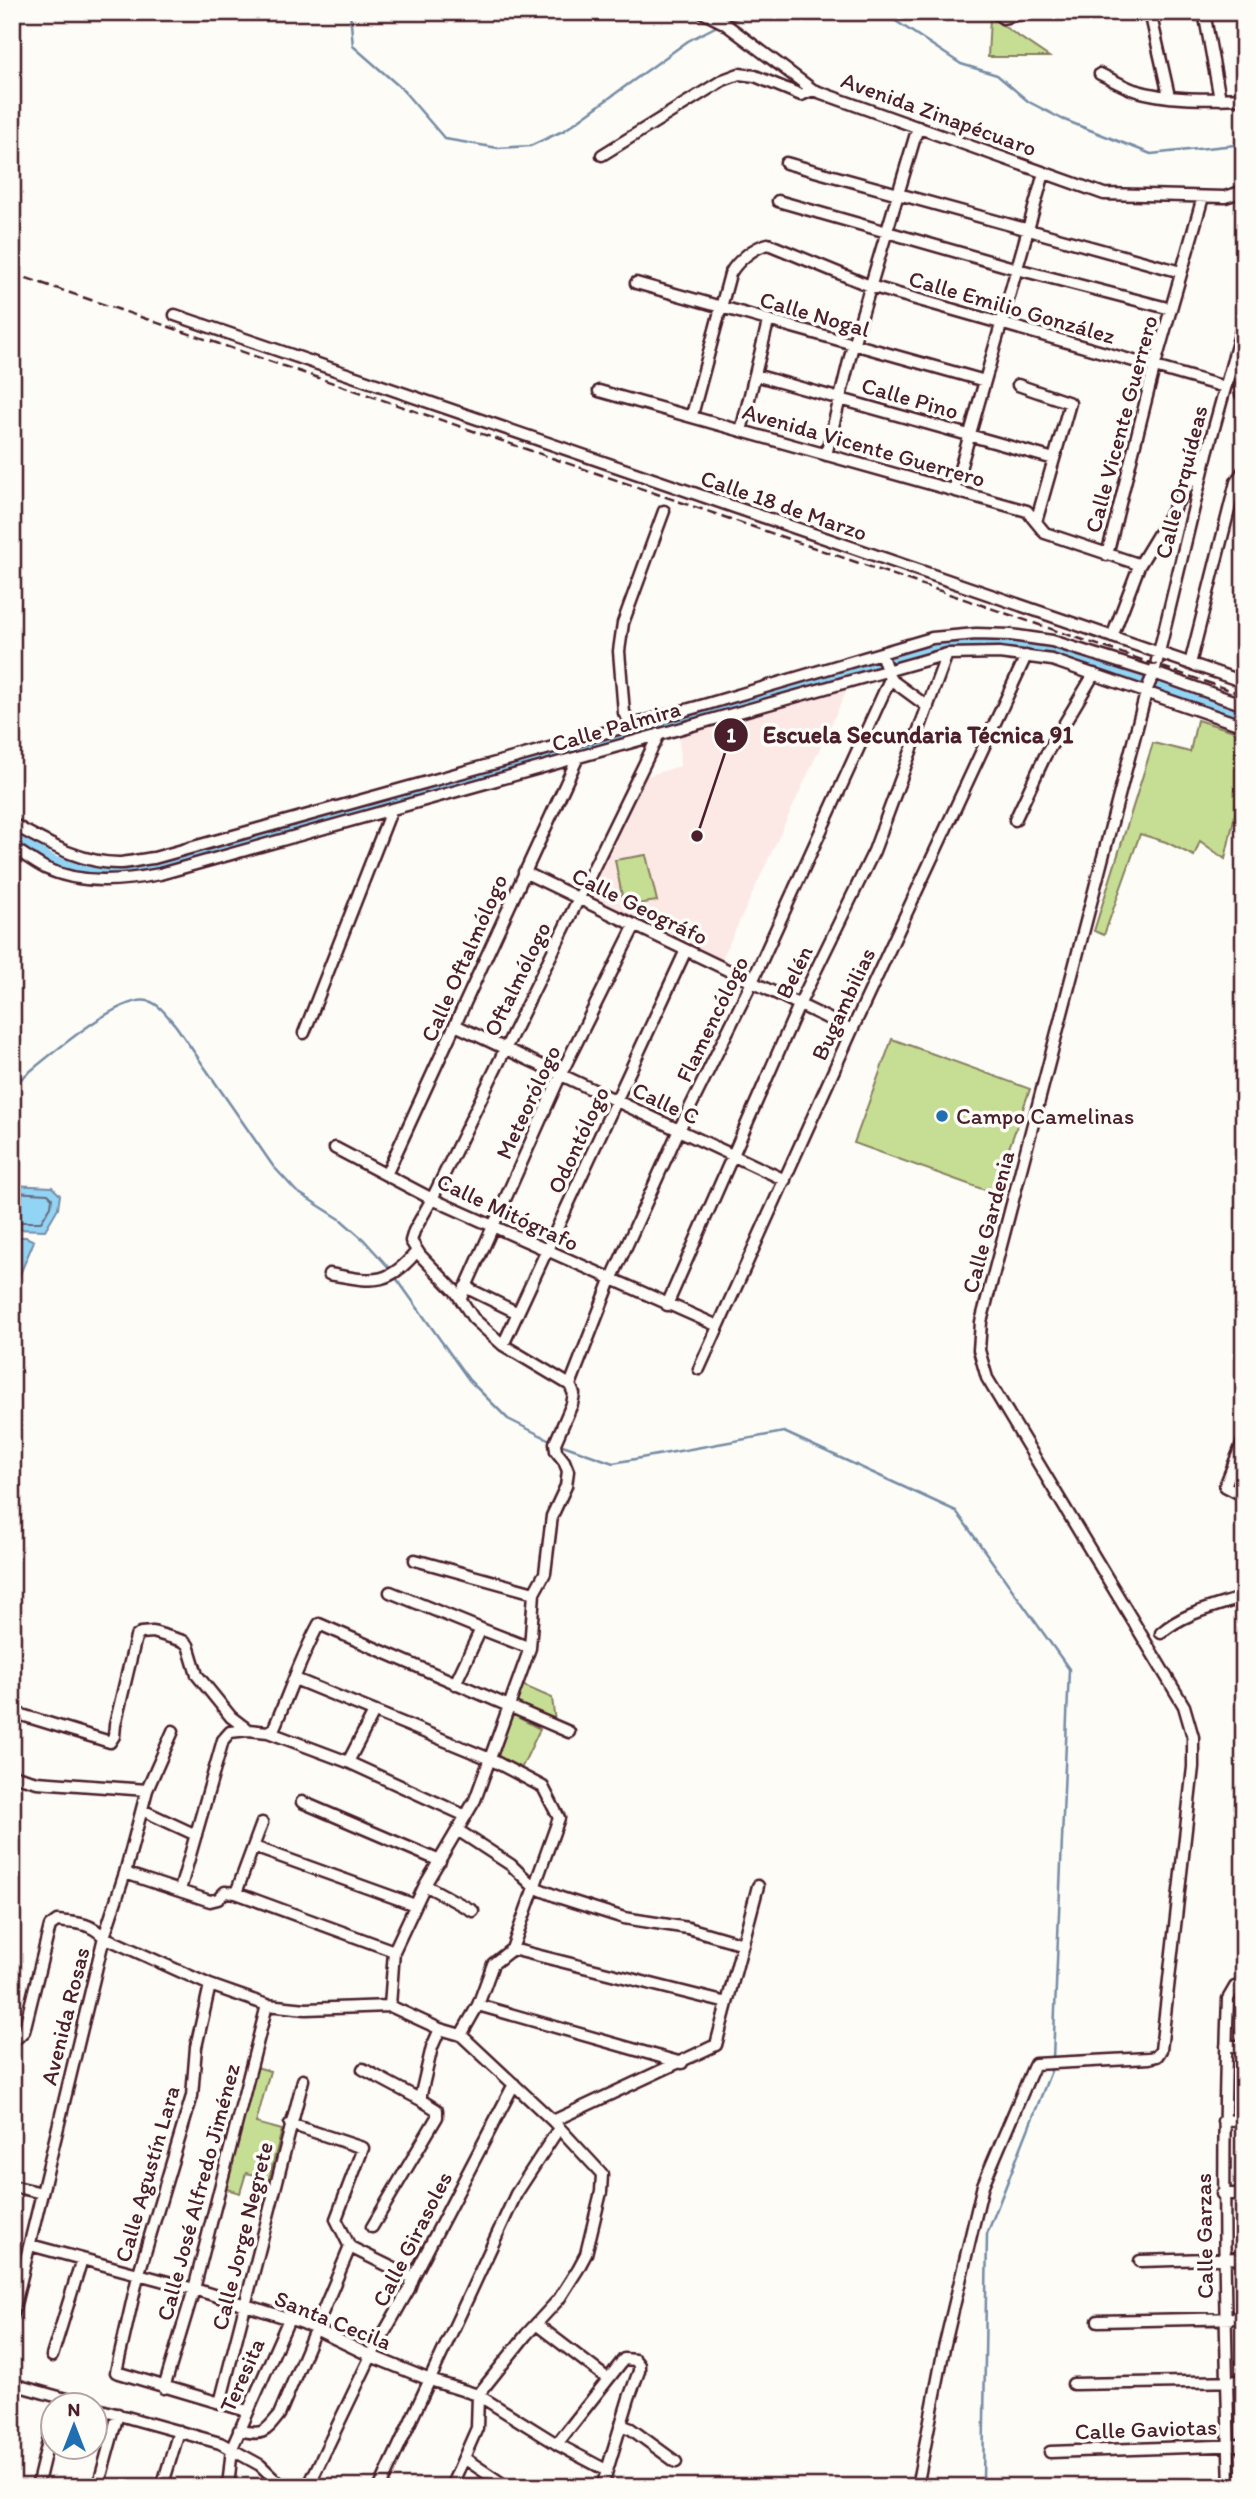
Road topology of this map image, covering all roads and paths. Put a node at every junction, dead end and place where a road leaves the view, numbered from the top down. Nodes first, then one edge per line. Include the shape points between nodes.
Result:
1 (702, 12) edge
2 (1028, 12) edge
3 (1150, 12) edge
4 (1204, 12) edge
5 (999, 15) edge
6 (1100, 74) dead end
7 (813, 90) junction
8 (1169, 96) junction
9 (1244, 97) edge
10 (1220, 99) junction
11 (918, 127) junction
12 (602, 155) dead end
13 (786, 163) dead end
14 (1044, 173) junction
15 (1244, 191) edge
16 (898, 194) junction
17 (1203, 197) junction
18 (778, 201) dead end
19 (1028, 229) junction
20 (886, 232) junction
21 (1017, 269) junction
22 (1181, 272) junction
23 (636, 283) dead end
24 (870, 286) junction
25 (721, 307) junction
26 (1171, 309) junction
27 (175, 315) dead end
28 (1244, 320) edge
29 (768, 322) junction
30 (1002, 322) junction
31 (853, 345) junction
32 (1154, 368) junction
33 (755, 375) junction
34 (1244, 378) edge
35 (985, 381) junction
36 (1018, 385) dead end
37 (1225, 387) junction
38 (599, 391) dead end
39 (1244, 396) edge
40 (839, 399) junction
41 (692, 415) junction
42 (741, 431) junction
43 (970, 435) junction
44 (1208, 453) junction
45 (826, 454) junction
46 (1054, 459) junction
47 (1244, 470) edge
48 (954, 490) junction
49 (664, 510) dead end
50 (1036, 522) junction
51 (1107, 555) junction
52 (1139, 566) junction
53 (1112, 637) junction
54 (1158, 653) junction
55 (947, 654) junction
56 (1026, 656) junction
57 (1190, 664) junction
58 (885, 665) junction
59 (1094, 674) junction
60 (1153, 674) junction
61 (1244, 682) edge
62 (1147, 691) junction
63 (1244, 705) edge
64 (928, 708) junction
65 (706, 711) junction
66 (634, 724) junction
67 (1244, 726) edge
68 (659, 734) junction
69 (578, 757) junction
70 (391, 811) junction
71 (1015, 820) dead end
72 (12, 824) edge
73 (12, 847) edge
74 (524, 872) junction
75 (578, 897) junction
76 (635, 925) junction
77 (686, 950) junction
78 (752, 982) junction
79 (799, 1005) junction
80 (455, 1025) junction
81 (852, 1030) junction
82 (304, 1033) dead end
83 (505, 1048) junction
84 (561, 1074) junction
85 (617, 1101) junction
86 (679, 1130) junction
87 (335, 1148) dead end
88 (733, 1155) junction
89 (386, 1175) junction
90 (785, 1180) junction
91 (432, 1199) junction
92 (493, 1227) junction
93 (417, 1251) junction
94 (548, 1251) junction
95 (329, 1274) dead end
96 (611, 1280) junction
97 (466, 1287) junction
98 (461, 1298) junction
99 (667, 1305) junction
100 (518, 1313) junction
101 (718, 1326) junction
102 (503, 1345) junction
103 (699, 1369) dead end
104 (570, 1385) junction
105 (1244, 1439) edge
106 (1244, 1496) edge
107 (415, 1560) dead end
108 (390, 1592) dead end
109 (534, 1593) junction
110 (1244, 1597) edge
111 (481, 1629) junction
112 (1161, 1633) dead end
113 (530, 1648) junction
114 (295, 1679) junction
115 (455, 1684) junction
116 (509, 1708) junction
117 (12, 1712) edge
118 (374, 1712) junction
119 (248, 1730) junction
120 (173, 1731) dead end
121 (268, 1732) junction
122 (569, 1732) dead end
123 (491, 1759) junction
124 (348, 1762) junction
125 (12, 1775) edge
126 (147, 1790) junction
127 (302, 1802) dead end
128 (142, 1810) junction
129 (466, 1816) junction
130 (262, 1823) dead end
131 (458, 1831) junction
132 (196, 1835) junction
133 (254, 1847) junction
134 (440, 1861) junction
135 (125, 1873) junction
136 (425, 1885) junction
137 (758, 1885) dead end
138 (534, 1887) junction
139 (180, 1889) junction
140 (236, 1893) junction
141 (415, 1905) junction
142 (473, 1911) dead end
143 (104, 1937) junction
144 (743, 1944) junction
145 (512, 1948) junction
146 (394, 1951) junction
147 (210, 1985) junction
148 (1239, 1987) edge
149 (727, 2003) junction
150 (267, 2005) junction
151 (478, 2005) junction
152 (390, 2006) junction
153 (440, 2029) junction
154 (461, 2035) junction
155 (12, 2038) edge
156 (1226, 2046) junction
157 (1244, 2046) edge
158 (682, 2063) junction
159 (363, 2068) dead end
160 (303, 2080) dead end
161 (514, 2084) junction
162 (421, 2100) junction
163 (1244, 2120) edge
164 (1223, 2121) junction
165 (290, 2124) junction
166 (556, 2125) junction
167 (12, 2186) edge
168 (42, 2193) junction
169 (1222, 2194) junction
170 (1244, 2194) edge
171 (372, 2227) dead end
172 (30, 2245) junction
173 (350, 2247) junction
174 (1223, 2258) junction
175 (1244, 2258) edge
176 (82, 2259) junction
177 (1140, 2261) dead end
178 (138, 2276) junction
179 (413, 2278) junction
180 (194, 2289) junction
181 (244, 2306) junction
182 (13, 2310) edge
183 (1225, 2317) junction
184 (1244, 2318) edge
185 (289, 2319) junction
186 (1098, 2321) dead end
187 (536, 2324) junction
188 (315, 2328) junction
189 (52, 2356) dead end
190 (371, 2356) junction
191 (608, 2379) junction
192 (430, 2381) junction
193 (1244, 2381) edge
194 (1227, 2382) junction
195 (12, 2384) edge
196 (1073, 2384) dead end
197 (164, 2388) junction
198 (38, 2393) edge
199 (478, 2395) junction
200 (220, 2403) junction
201 (247, 2411) junction
202 (108, 2412) edge
203 (118, 2414) junction
204 (621, 2424) junction
205 (239, 2430) junction
206 (179, 2431) junction
207 (557, 2444) junction
208 (1244, 2445) edge
209 (1228, 2446) junction
210 (232, 2448) junction
211 (1050, 2452) dead end
212 (464, 2458) junction
213 (44, 2460) edge
214 (676, 2462) dead end
215 (606, 2470) junction
216 (37, 2487) edge
217 (98, 2487) edge
218 (162, 2487) edge
219 (228, 2487) edge
220 (283, 2487) edge
221 (308, 2487) edge
222 (380, 2487) edge
223 (451, 2487) edge
224 (507, 2487) edge
225 (602, 2487) edge
226 (918, 2487) edge
227 (1230, 2487) edge

1 - 7 street via 724,23
2 - 5 street
3 - 8 street
4 - 10 street
6 - 8 street via 1134,90
7 - 11 street, Avenida Zinapécuaro
7 - 12 street, Avenida Zinapécuaro via 801,94 738,74
8 - 10 street
9 - 10 street
11 - 14 street, Avenida Zinapécuaro
11 - 16 street
13 - 16 street
14 - 17 street, Avenida Zinapécuaro via 1104,194
14 - 19 street
15 - 17 street, Avenida Zinapécuaro
16 - 19 street
16 - 20 street
17 - 22 street, Calle Vicente Guerrero
18 - 20 street
19 - 21 street
19 - 22 street
20 - 21 street
20 - 24 street
21 - 26 street
21 - 30 street
22 - 26 street, Calle Vicente Guerrero
23 - 25 street, Calle Nogal
24 - 25 street, Calle Emilio González via 768,244 734,268
24 - 30 street, Calle Emilio González
24 - 31 street
25 - 29 street, Calle Nogal
25 - 41 street
26 - 32 street, Calle Vicente Guerrero
27 - 53 street, Calle 18 de Marzo
28 - 37 street, Calle Orquídeas
29 - 31 street, Calle Nogal
29 - 33 street
30 - 32 street, Calle Emilio González
30 - 35 street
31 - 35 street, Calle Nogal
31 - 40 street
32 - 37 street, Calle Emilio González
32 - 51 street, Calle Vicente Guerrero
33 - 40 street, Calle Pino
33 - 42 street
34 - 39 street via 1240,386
35 - 43 street
36 - 46 street via 1070,403
37 - 44 street, Calle Orquídeas
38 - 41 street, Avenida Vicente Guerrero
40 - 43 street, Calle Pino
40 - 45 street
41 - 42 street, Avenida Vicente Guerrero
42 - 45 street, Avenida Vicente Guerrero
43 - 46 street, Calle Pino
43 - 48 street
44 - 52 street
44 - 54 street, Calle Orquídeas
45 - 48 street, Avenida Vicente Guerrero
46 - 50 street
47 - 57 street via 1236,482
48 - 50 street, Avenida Vicente Guerrero via 1027,511
49 - 66 street via 623,623 624,713
50 - 51 street, Avenida Vicente Guerrero via 1045,533
51 - 52 street, Calle Vicente Guerrero
52 - 53 street
53 - 54 street, Calle 18 de Marzo
54 - 57 street, Calle 18 de Marzo
54 - 60 street, Calle Orquídeas
55 - 56 street, Calle Palmira
55 - 58 street, Calle Palmira
55 - 64 street, Belén
56 - 59 street, Calle Palmira
56 - 81 street, Bugambilias
57 - 61 street, Calle 18 de Marzo
58 - 60 street via 932,638 1011,635 1052,641
58 - 64 street
58 - 65 street, Calle Palmira
58 - 65 street
58 - 78 street, Flamencólogo
59 - 62 street, Calle Palmira
59 - 71 street via 1045,755
60 - 62 street, Calle Gardenia
60 - 63 street
62 - 67 street, Calle Palmira
62 - 226 street, Calle Gardenia via 981,1322 979,1350 987,1378 1184,1706 1193,1737 1161,2050 1149,2058 1035,2064 984,2185 944,2348
64 - 79 street, Belén via 874,851
65 - 66 street
65 - 68 street, Calle Palmira
66 - 72 street via 154,858 120,863 90,859 56,848
68 - 69 street, Calle Palmira
68 - 75 street, Oftalmólogo
69 - 70 street, Calle Palmira
69 - 74 street, Calle Oftalmólogo
70 - 73 street, Calle Palmira via 160,874 121,880 84,878 45,868
70 - 82 street
74 - 75 street, Calle Geográfo
74 - 80 street, Calle Oftalmólogo
75 - 76 street, Calle Geográfo
75 - 83 street, Oftalmólogo
76 - 77 street, Calle Geográfo
76 - 84 street, Meteorólogo
77 - 78 street, Calle Geográfo
77 - 85 street, Odontólogo
78 - 79 street, Calle Geográfo
78 - 86 street, Flamencólogo
79 - 81 street, Calle Geográfo
79 - 88 street, Belén
80 - 83 street, Calle C
80 - 89 street, Calle Oftalmólogo
81 - 90 street, Bugambilias
83 - 84 street, Calle C
83 - 91 street, Oftalmólogo
84 - 85 street, Calle C
84 - 92 street, Meteorólogo
85 - 86 street, Calle C
85 - 94 street, Odontólogo
86 - 88 street, Calle C
86 - 96 street, Flamencólogo
87 - 89 street, Calle Mitógrafo
88 - 90 street, Calle C
88 - 99 street, Belén
89 - 91 street, Calle Mitógrafo
90 - 101 street, Bugambilias
91 - 92 street, Calle Mitógrafo
91 - 93 street, Oftalmólogo via 411,1241
92 - 94 street, Calle Mitógrafo
92 - 97 street, Meteorólogo
93 - 95 street via 393,1273 377,1280
93 - 98 street
94 - 96 street, Calle Mitógrafo
94 - 100 street, Odontólogo
96 - 99 street, Calle Mitógrafo
96 - 104 street, Flamencólogo
97 - 98 street, Meteorólogo
97 - 100 street
98 - 102 street via 473,1318
99 - 101 street, Calle Mitógrafo
100 - 102 street, Odontólogo
101 - 103 street, Bugambilias
102 - 104 street
104 - 109 street, Flamencólogo via 572,1404 555,1443 568,1471 566,1486 552,1516 545,1573
105 - 106 street via 1225,1486
107 - 109 street
108 - 111 street
109 - 113 street, Flamencólogo
110 - 112 street via 1186,1618
111 - 113 street
111 - 115 street
113 - 116 street, Flamencólogo
114 - 115 street via 319,1624
114 - 118 street
114 - 121 street via 274,1728
115 - 116 street
116 - 122 street
116 - 123 street, Flamencólogo
117 - 119 street via 110,1742 136,1637 153,1632 188,1645 197,1675 231,1717
118 - 123 street
118 - 124 street
119 - 121 street
119 - 132 street via 230,1732 223,1740
120 - 126 street, Avenida Rosas
121 - 124 street
123 - 129 street, Flamencólogo
123 - 138 street via 543,1787 559,1818
124 - 129 street
125 - 126 street via 37,1782
126 - 128 street, Avenida Rosas
127 - 134 street
128 - 132 street
128 - 135 street, Avenida Rosas
129 - 131 street, Flamencólogo
130 - 133 street
131 - 134 street, Flamencólogo
131 - 138 street via 511,1865
132 - 139 street
133 - 140 street
133 - 141 street
134 - 136 street, Flamencólogo
135 - 139 street
135 - 143 street, Avenida Rosas
136 - 141 street, Flamencólogo
136 - 142 street
137 - 144 street
138 - 144 street via 624,1918 688,1928
138 - 145 street
139 - 140 street via 210,1902 225,1892
140 - 146 street
141 - 146 street, Flamencólogo
143 - 147 street
143 - 155 street via 81,1923 57,1921 50,1926 24,2031
143 - 168 street, Avenida Rosas
144 - 149 street
145 - 149 street
145 - 151 street via 493,1964
146 - 152 street
147 - 150 street
147 - 178 street, Calle Agustín Lara via 196,2047 192,2096
148 - 156 street, Calle Garzas via 1227,1999
149 - 158 street via 716,2045
150 - 152 street via 306,2009
150 - 180 street, Calle José Alfredo Jiménez
151 - 154 street
151 - 158 street
152 - 153 street
153 - 154 street
153 - 162 street
154 - 161 street
156 - 157 street
156 - 164 street, Calle Garzas
158 - 166 street
159 - 162 street
160 - 165 street, Calle Jorge Negrete
161 - 166 street
161 - 179 street, Calle Girasoles
162 - 171 street via 437,2110 437,2117
163 - 164 street
164 - 169 street, Calle Garzas
165 - 173 street via 363,2148 336,2219
165 - 181 street, Calle Jorge Negrete
166 - 187 street via 602,2174 601,2192 586,2254 559,2299
166 - 192 street via 516,2194
167 - 168 street
168 - 172 street, Avenida Rosas
169 - 170 street
169 - 174 street, Calle Garzas
172 - 176 street, Santa Cecila
172 - 182 street, Avenida Rosas
173 - 179 street
173 - 188 street
174 - 175 street
174 - 177 street
174 - 183 street, Calle Garzas
176 - 178 street, Santa Cecila
176 - 189 street
178 - 180 street, Santa Cecila
178 - 197 street, Calle Agustín Lara via 116,2372
179 - 190 street, Calle Girasoles
180 - 181 street, Santa Cecila
180 - 197 street, Calle José Alfredo Jiménez
181 - 185 street, Santa Cecila
181 - 200 street, Calle Jorge Negrete
183 - 184 street
183 - 186 street
183 - 194 street, Calle Garzas
185 - 188 street, Santa Cecila
185 - 201 street, Teresita
187 - 191 street
187 - 199 street
188 - 190 street, Santa Cecila
188 - 205 street via 279,2415 268,2430 256,2434
190 - 192 street, Santa Cecila
190 - 221 street, Calle Girasoles
191 - 204 street via 624,2359 639,2364
191 - 207 street
192 - 199 street, Santa Cecila
192 - 222 street
193 - 194 street
194 - 196 street
194 - 209 street, Calle Garzas
195 - 198 street
197 - 200 street
199 - 207 street, Santa Cecila
199 - 212 street via 477,2428
200 - 201 street
201 - 205 street, Teresita
202 - 203 street
203 - 206 street
203 - 217 street
204 - 214 street
204 - 215 street
205 - 210 street, Teresita
206 - 210 street
206 - 218 street
207 - 215 street, Santa Cecila
208 - 209 street, Calle Gaviotas
209 - 211 street, Calle Gaviotas
209 - 227 street, Calle Garzas
210 - 219 street, Teresita
210 - 220 street via 260,2465
212 - 223 street
212 - 224 street
213 - 216 street
215 - 225 street

